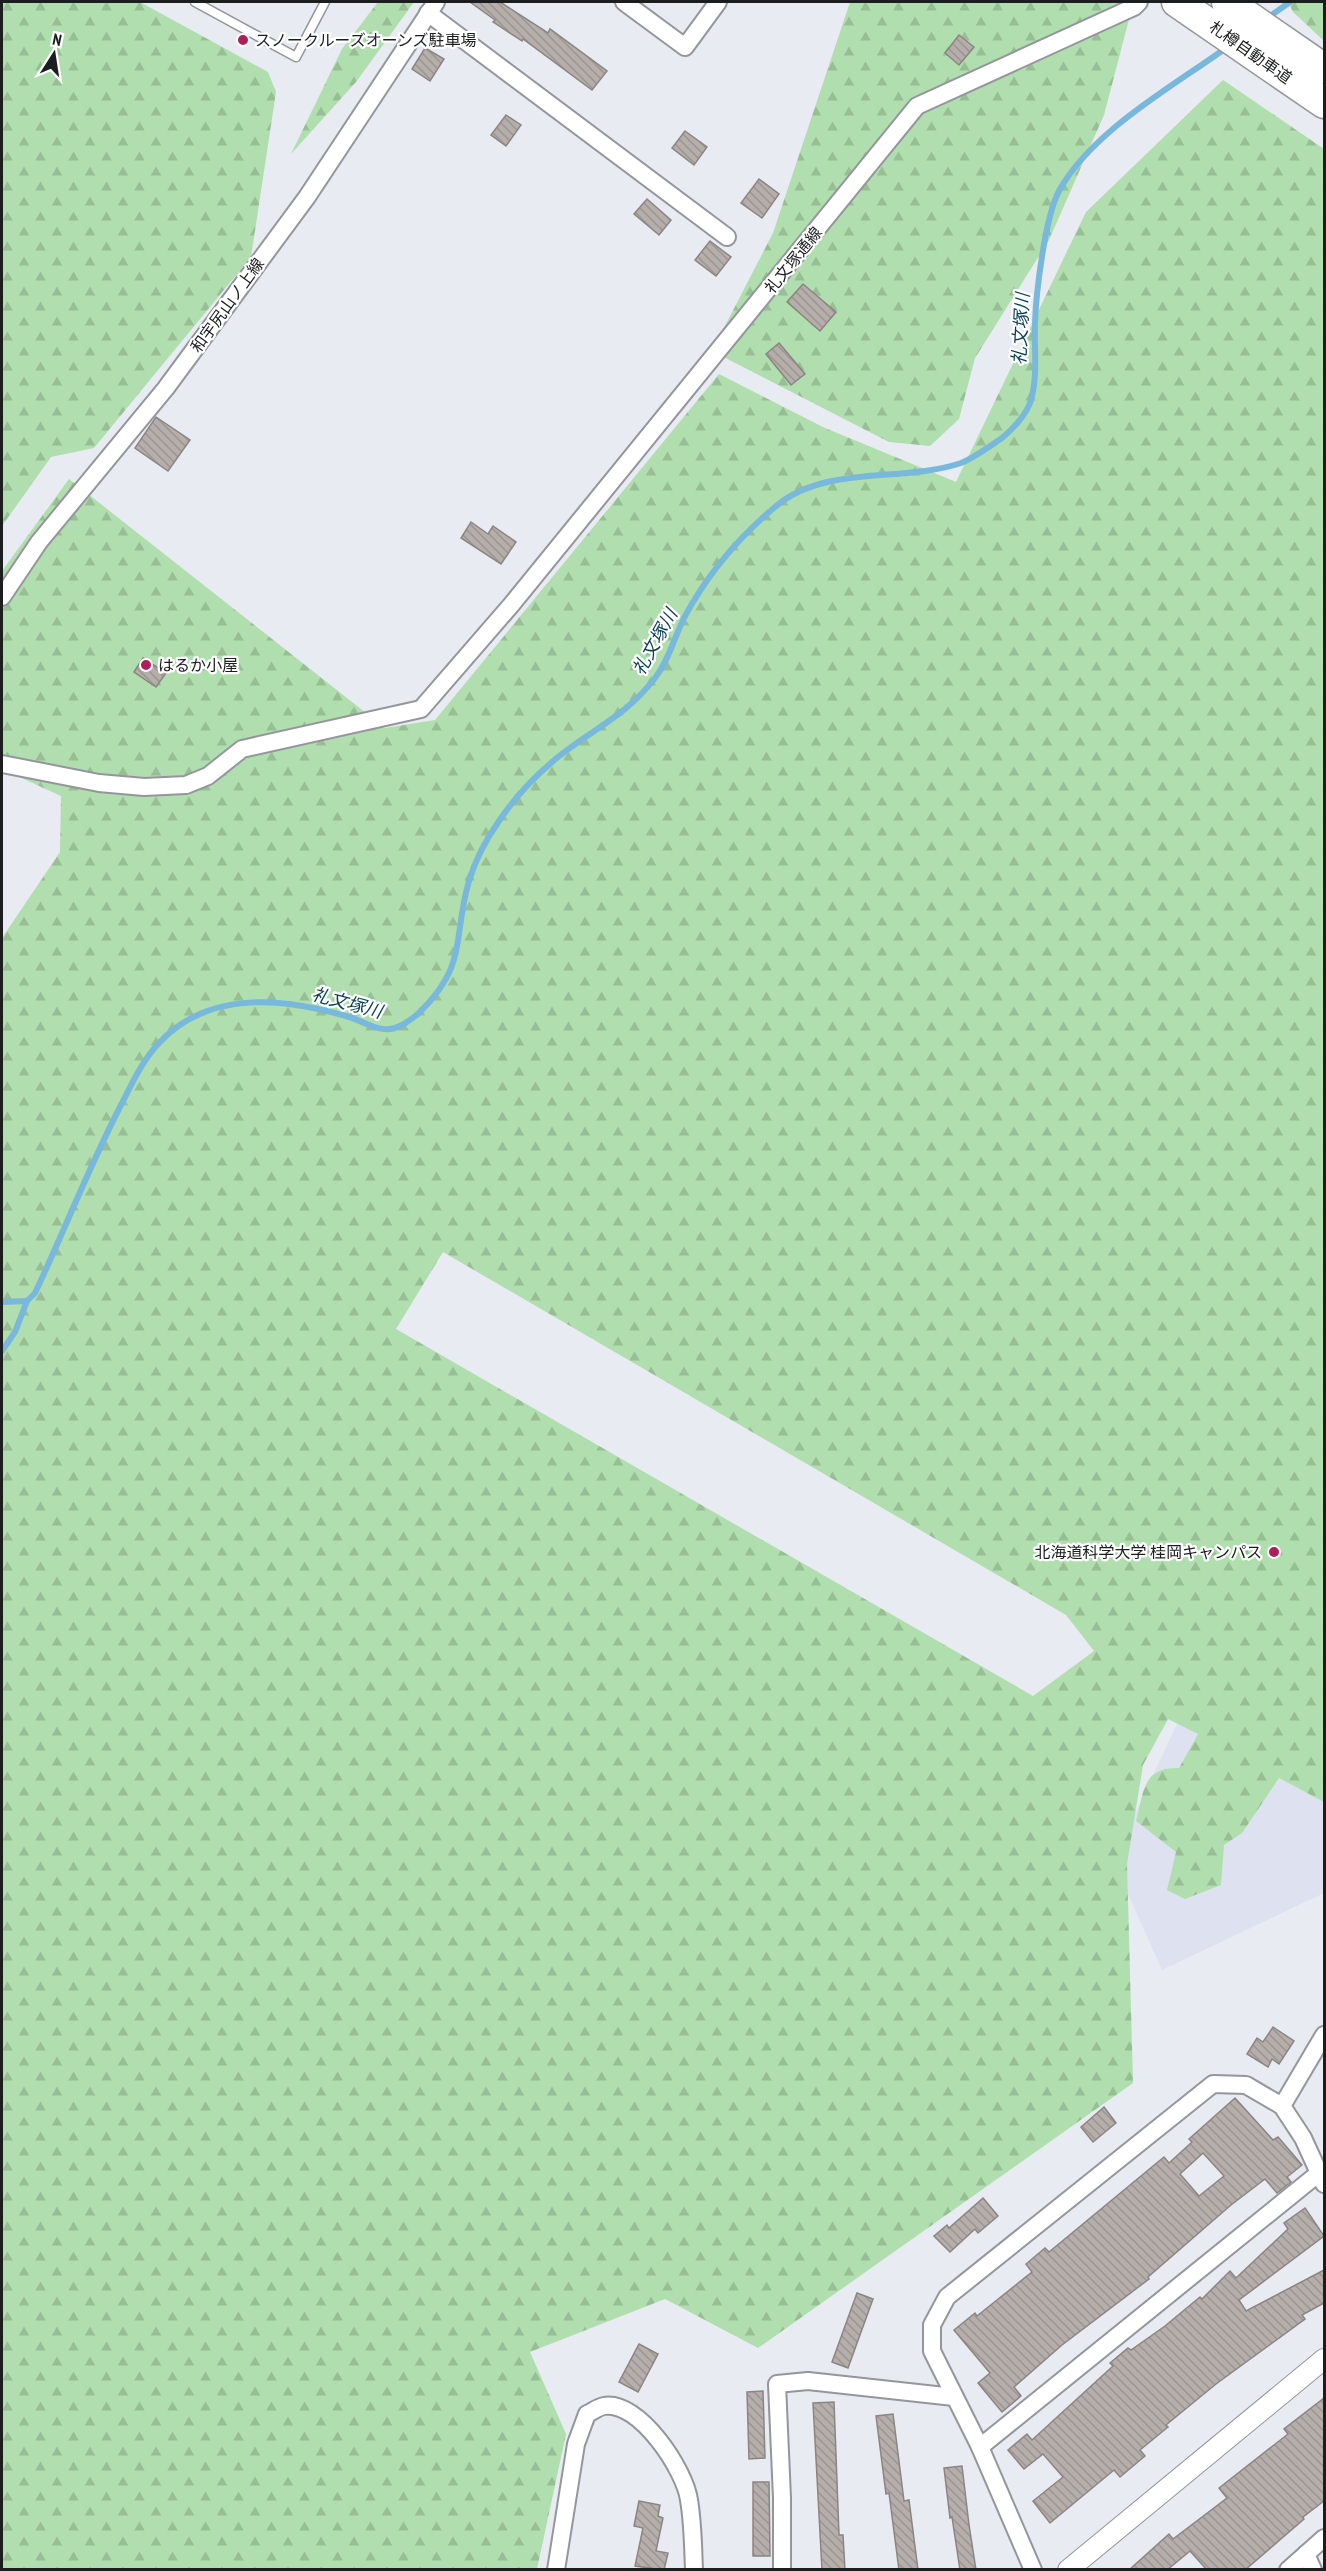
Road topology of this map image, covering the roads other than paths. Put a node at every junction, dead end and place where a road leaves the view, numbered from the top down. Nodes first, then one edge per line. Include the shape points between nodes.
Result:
1 (195, 2) edge
2 (324, 2) edge
3 (624, 2) edge
4 (718, 2) edge
5 (1139, 2) edge
6 (1177, 2) edge
7 (1227, 2) edge
8 (432, 7) edge
9 (1324, 69) edge
10 (1324, 104) edge
11 (727, 237) dead end
12 (2, 597) edge
13 (2, 765) edge
14 (1324, 2035) edge
15 (1282, 2106) junction
16 (1322, 2178) edge
17 (1324, 2359) edge
18 (954, 2397) junction
19 (980, 2447) junction
20 (1324, 2538) edge
21 (1310, 2562) edge
22 (556, 2570) edge
23 (694, 2570) edge
24 (782, 2570) edge
25 (1033, 2570) edge
26 (1068, 2570) edge
27 (1288, 2570) edge

1 - 2 lane via 296,57
3 - 4 street via 685,47
5 - 13 street, 礼文塚通線 via 917,106 512,604 421,710 242,749 208,776 186,785 144,788
6 - 10 highway, 札樽自動車道
7 - 9 highway, 札樽自動車道
8 - 11 street
8 - 12 street, 和宇尻山ノ上線 via 300,207 166,388 39,542
14 - 15 street
15 - 16 street
15 - 18 street via 1246,2085 1213,2084 947,2298 932,2325 932,2351
16 - 19 street
17 - 26 street
18 - 19 street
18 - 24 street via 808,2381 777,2384
19 - 25 street
20 - 21 street
21 - 27 street
22 - 23 street via 576,2444 587,2414 604,2406 627,2410 650,2428 673,2462 689,2498

